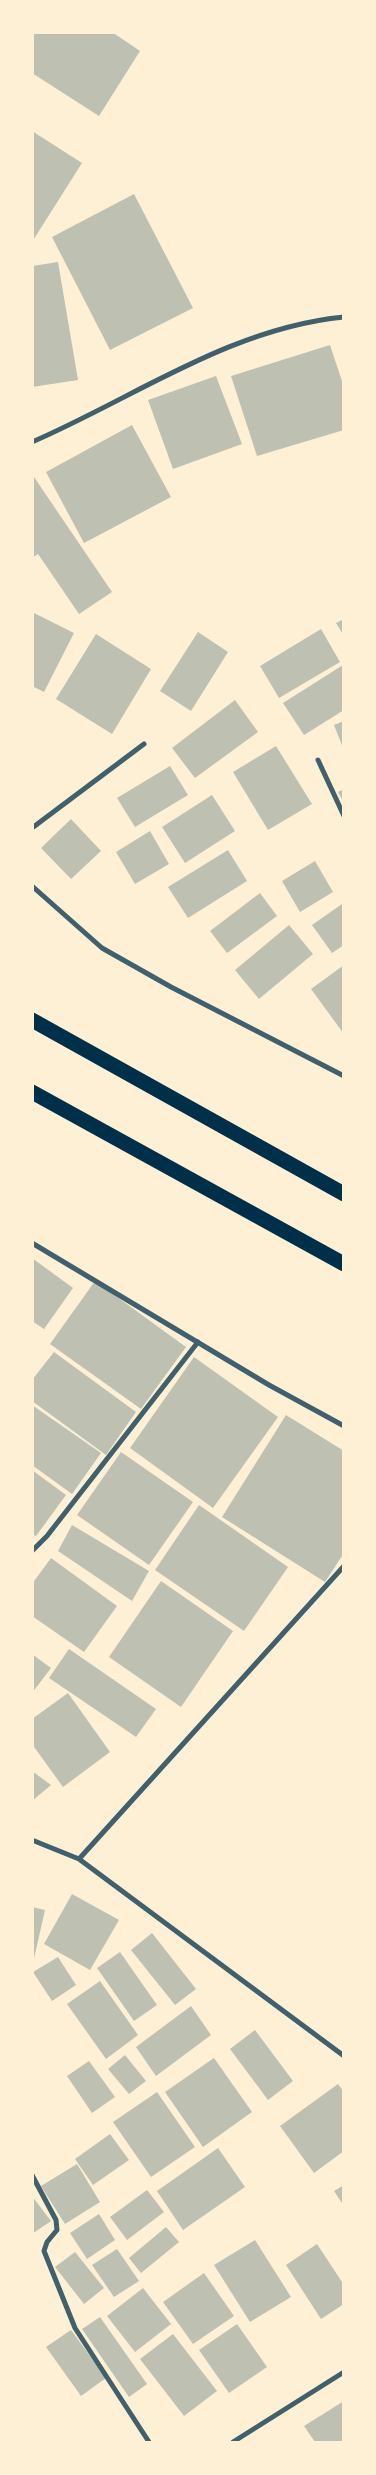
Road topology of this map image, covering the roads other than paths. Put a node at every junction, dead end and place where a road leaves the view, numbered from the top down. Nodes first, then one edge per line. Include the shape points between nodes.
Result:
1 (344, 317) edge
2 (32, 442) edge
3 (144, 744) dead end
4 (318, 760) dead end
5 (344, 816) edge
6 (32, 828) edge
7 (32, 886) edge
8 (32, 1020) edge
9 (344, 1076) edge
10 (32, 1092) edge
11 (344, 1194) edge
12 (32, 1243) edge
13 (344, 1264) edge
14 (198, 1342) junction
15 (344, 1426) edge
16 (32, 1551) edge
17 (344, 1566) edge
18 (32, 1840) edge
19 (79, 1859) junction
20 (344, 2056) edge
21 (32, 2176) edge
22 (344, 2372) edge
23 (149, 2442) edge
24 (233, 2442) edge

1 - 2 street via 314,320 224,348
3 - 6 street
4 - 5 street
7 - 9 street via 102,948 171,988
8 - 11 highway
10 - 13 highway
12 - 14 street
14 - 15 street
14 - 16 street
17 - 19 street
18 - 19 street
19 - 20 street
21 - 23 street via 56,2220 56,2230 44,2250 70,2316
22 - 24 street

